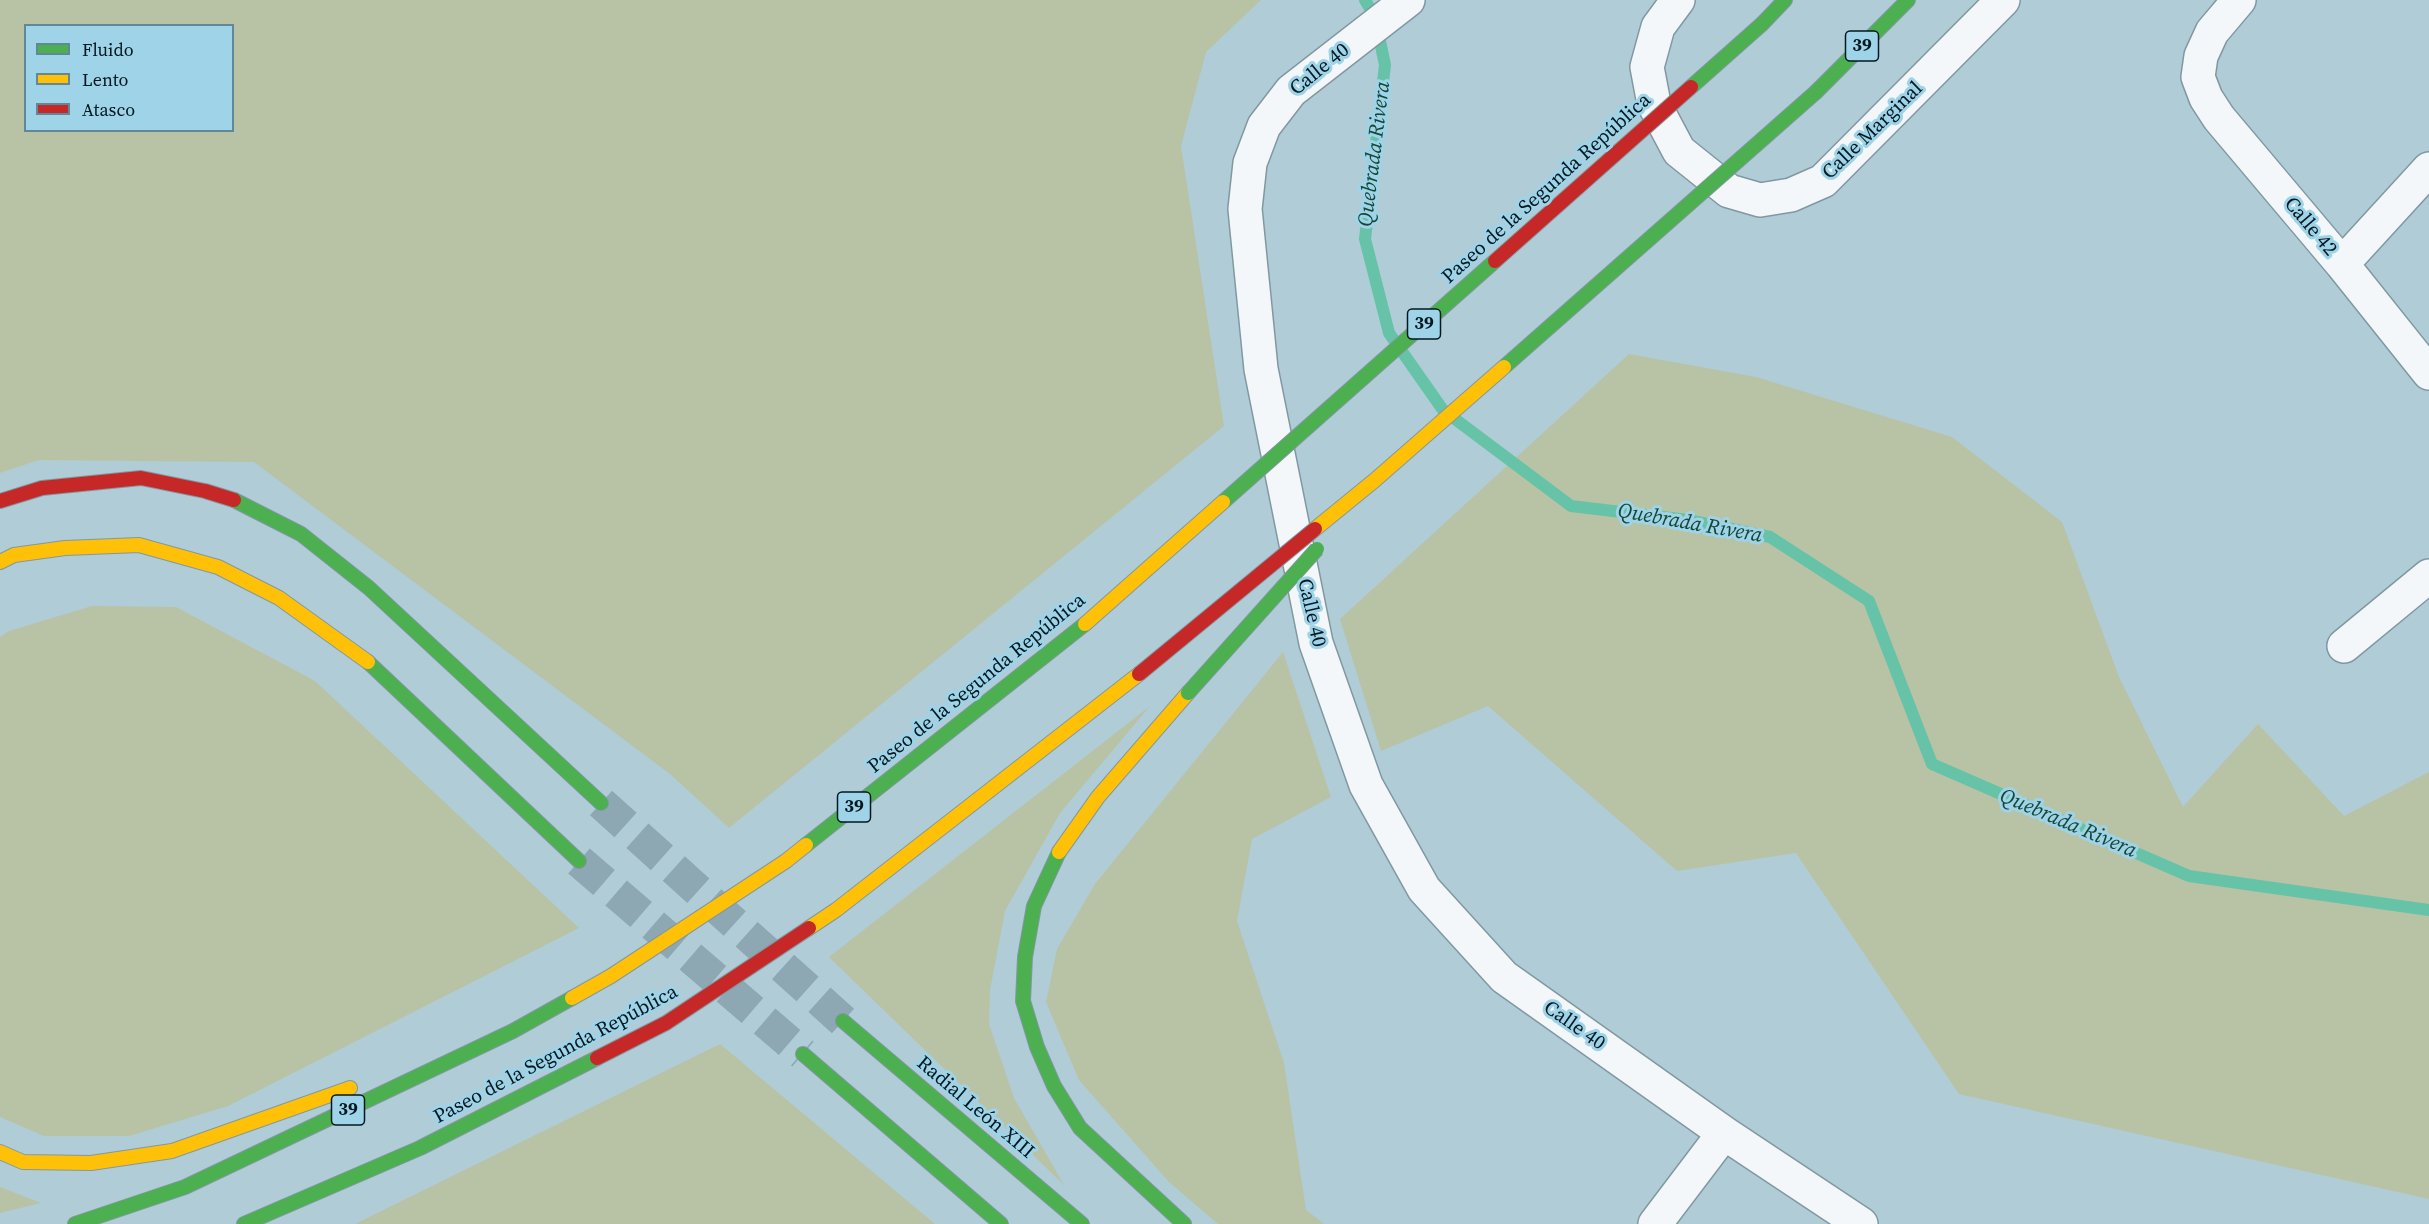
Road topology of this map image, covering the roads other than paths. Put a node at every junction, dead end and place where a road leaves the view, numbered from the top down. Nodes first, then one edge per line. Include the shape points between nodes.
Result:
1 (1408, 0) edge
2 (1678, 0) edge
3 (1785, 0) edge
4 (1908, 0) edge
5 (2002, 0) edge
6 (2239, 0) edge
7 (2429, 170) edge
8 (2342, 264) junction
9 (2429, 373) edge
10 (1375, 480) junction
11 (0, 501) edge
12 (0, 562) edge
13 (2429, 576) edge
14 (2344, 646) dead end
15 (601, 803) tunnel mouth
16 (579, 861) tunnel mouth
17 (843, 1021) tunnel mouth
18 (513, 1031) junction
19 (803, 1054) tunnel mouth
20 (392, 1073) dead end
21 (359, 1085) dead end
22 (1724, 1133) junction
23 (0, 1152) edge
24 (75, 1224) edge
25 (244, 1224) edge
26 (1001, 1224) edge
27 (1082, 1224) edge
28 (1184, 1224) edge
29 (1655, 1224) edge
30 (1861, 1224) edge

1 - 22 street, Calle 40 via 1291,91 1264,126 1250,163 1245,209 1261,369 1316,643 1366,785 1424,889 1504,977
2 - 5 street, Calle Marginal via 1658,27 1647,67 1654,104 1679,152 1729,191 1760,200 1791,195 1823,181
3 - 18 highway, Paseo de la Segunda República / 39, bridge via 1085,624 786,861 611,976
4 - 10 highway, Paseo de la Segunda República / 39, bridge via 1816,92
6 - 8 street, Calle 42 via 2212,32 2201,56 2198,77 2206,98
7 - 8 street
8 - 9 street, Calle 42
10 - 25 highway, Paseo de la Segunda República / 39, bridge via 1139,674 836,910 666,1023 420,1148
10 - 28 highway, bridge via 1098,797 1059,851 1034,906 1025,957 1023,1001 1054,1086 1080,1128
11 - 15 highway via 42,488 141,478 242,503 301,534 369,588
12 - 16 highway via 14,555 65,548 139,545 218,567 239,577 279,598 364,658
13 - 14 street
17 - 27 highway, Radial León XIII
18 - 20 highway
18 - 24 highway, Paseo de la Segunda República / 39 via 185,1187
19 - 26 highway
21 - 23 highway via 172,1151 91,1163 23,1162
22 - 29 street
22 - 30 street, Calle 40

